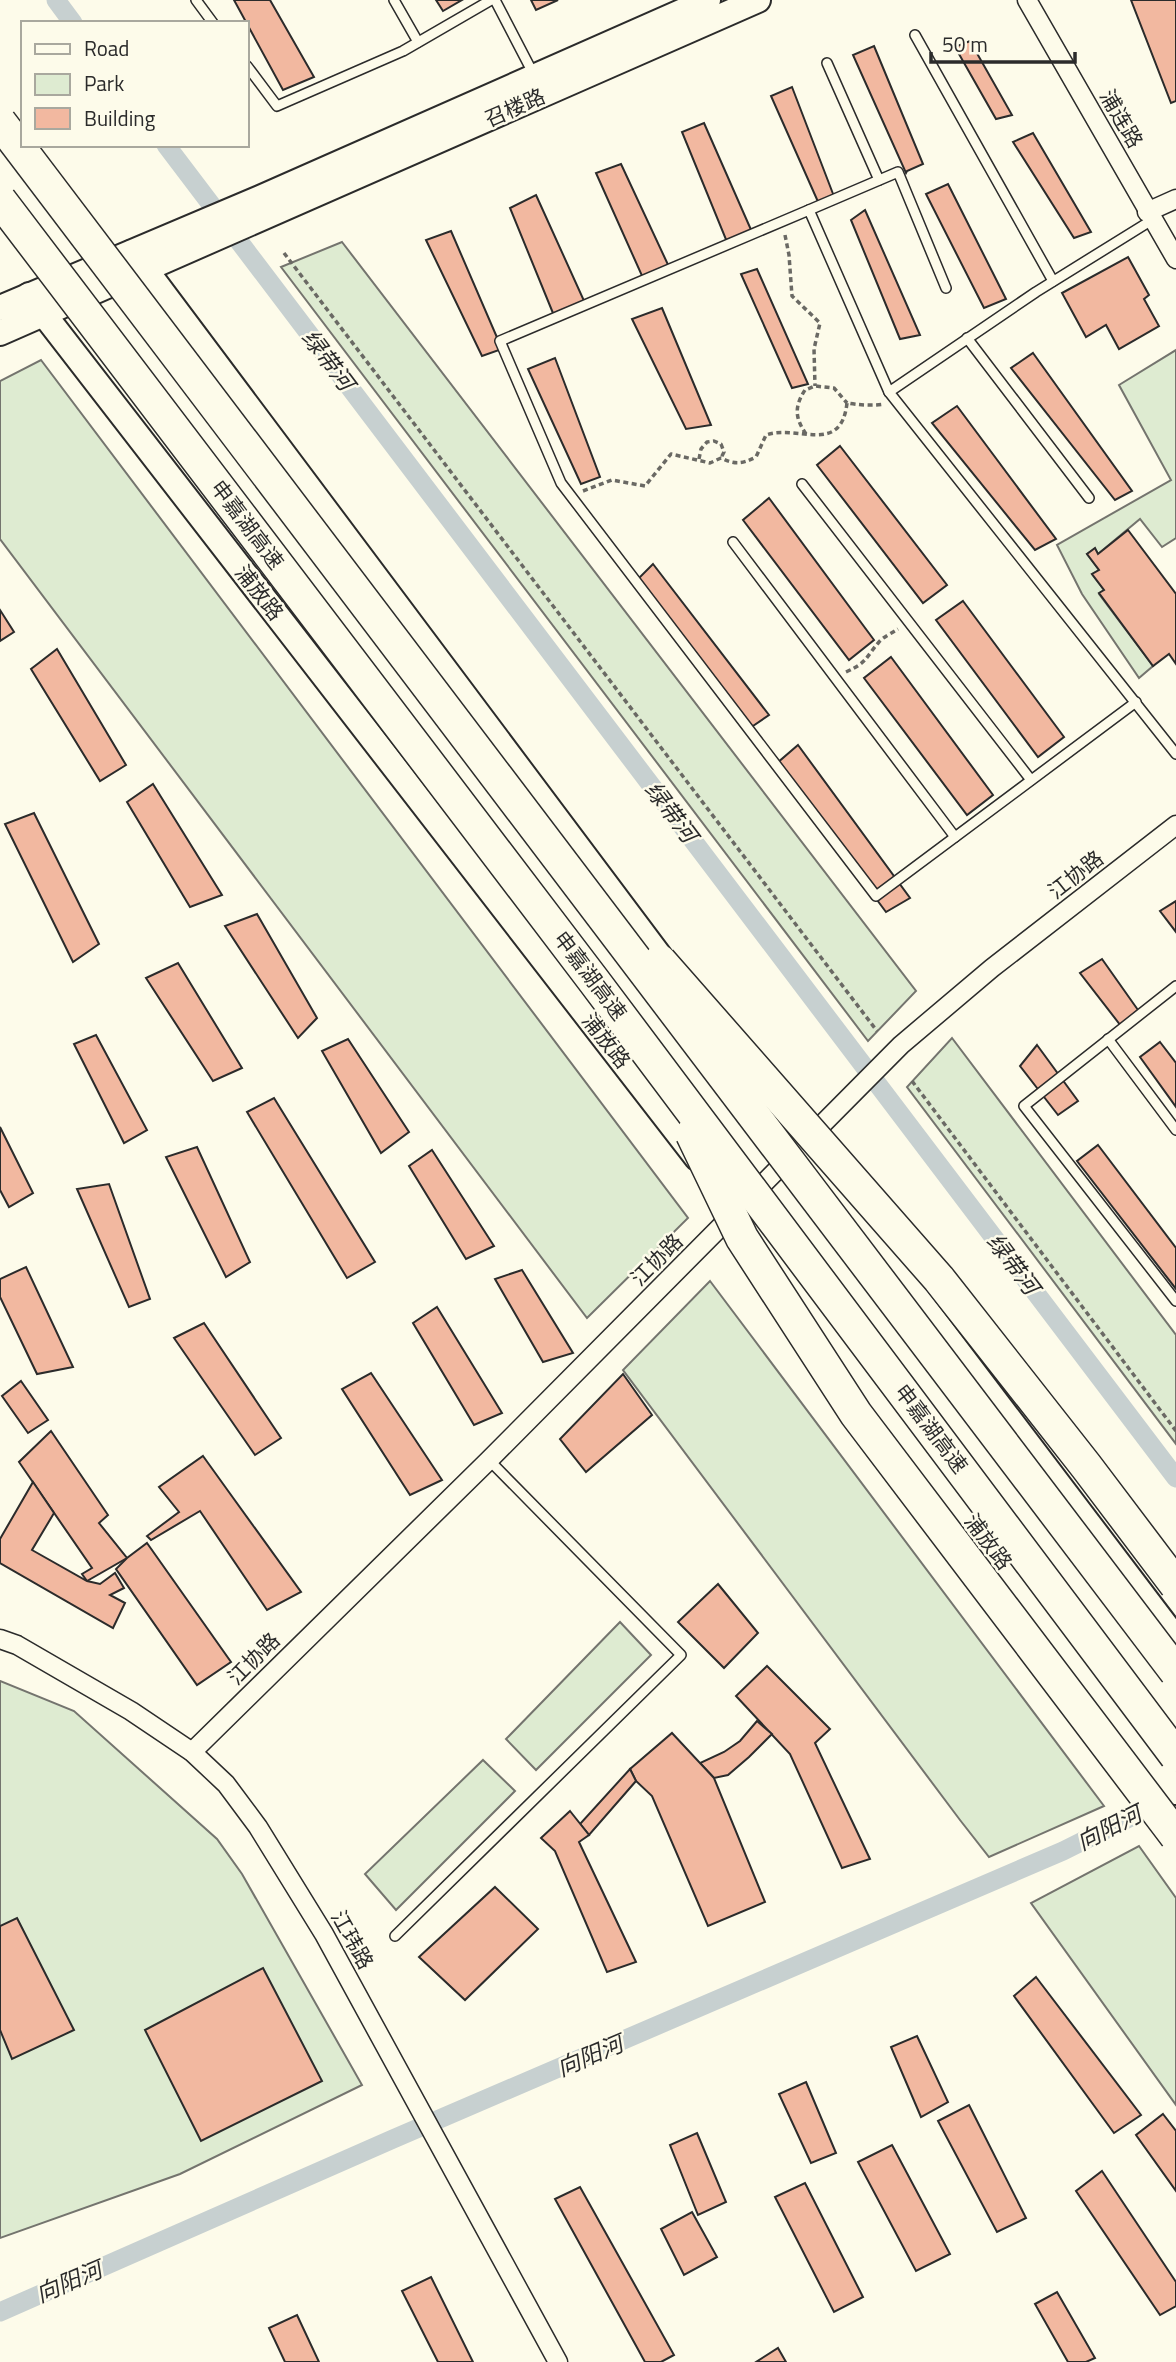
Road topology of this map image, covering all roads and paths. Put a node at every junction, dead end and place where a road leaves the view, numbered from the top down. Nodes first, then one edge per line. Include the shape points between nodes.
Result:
1 (196, 0) edge
2 (394, 0) edge
3 (493, 0) edge
4 (708, 0) edge
5 (758, 0) edge
6 (1027, 0) edge
7 (212, 21) edge
8 (915, 35) dead end
9 (418, 42) junction
10 (827, 63) dead end
11 (248, 67) edge
12 (535, 76) junction
13 (0, 122) edge
14 (879, 180) junction
15 (1176, 199) edge
16 (0, 200) edge
17 (266, 207) junction
18 (809, 210) junction
19 (1150, 216) junction
20 (785, 220) junction
21 (284, 253) dead end
22 (1176, 259) edge
23 (138, 261) junction
24 (1053, 281) junction
25 (946, 288) dead end
26 (36, 305) junction
27 (0, 308) edge
28 (0, 333) edge
29 (968, 338) junction
30 (815, 386) junction
31 (888, 392) junction
32 (895, 401) junction
33 (847, 403) junction
34 (806, 434) junction
35 (721, 458) junction
36 (699, 459) junction
37 (802, 484) dead end
38 (572, 497) junction
39 (1090, 498) dead end
40 (733, 542) dead end
41 (908, 622) junction
42 (835, 678) junction
43 (1136, 702) junction
44 (1176, 754) edge
45 (1031, 780) junction
46 (1176, 825) edge
47 (955, 837) junction
48 (559, 858) junction
49 (1176, 986) edge
50 (877, 1031) dead end
51 (1108, 1039) junction
52 (659, 1067) junction
53 (912, 1082) dead end
54 (1176, 1130) edge
55 (801, 1146) junction
56 (738, 1211) junction
57 (1176, 1301) edge
58 (1176, 1431) edge
59 (489, 1460) junction
60 (1176, 1585) edge
61 (0, 1639) edge
62 (1176, 1639) edge
63 (1176, 1672) edge
64 (192, 1752) junction
65 (1166, 1760) edge
66 (1176, 1792) edge
67 (1176, 1836) edge
68 (395, 1936) dead end
69 (558, 2362) edge

1 - 7 lane
2 - 9 lane
3 - 9 lane
3 - 12 lane
4 - 12 main road, 召楼路
5 - 17 main road, 召楼路
6 - 19 street, 浦连路
8 - 24 lane
9 - 11 lane via 277,106
10 - 14 lane
12 - 17 main road, 召楼路
13 - 48 highway, bridge
14 - 18 lane
14 - 25 lane via 898,172
15 - 19 street
16 - 52 highway, 申嘉湖高速, bridge
17 - 23 main road
18 - 20 lane
18 - 31 lane
19 - 22 street, 浦连路
19 - 24 lane
20 - 30 path via 792,296 820,323 814,349
20 - 38 lane via 500,341 561,483
21 - 50 path
23 - 26 main road
23 - 55 main road
24 - 29 lane
26 - 27 main road
26 - 28 main road
26 - 56 main road, 浦放路
29 - 31 lane
29 - 39 lane
30 - 33 path via 834,388
30 - 34 path via 805,390 797,408 797,421
31 - 32 lane
32 - 33 path via 879,406
32 - 43 lane
33 - 34 path via 842,425 834,432
34 - 35 path via 766,435 756,457 742,464
35 - 36 path via 710,463
35 - 36 path via 721,444 714,441 701,449
36 - 38 path via 671,454 645,486 612,480
37 - 41 lane
38 - 47 lane via 876,896
40 - 42 lane
41 - 42 path via 879,641 859,667
41 - 45 lane
42 - 47 lane
43 - 44 lane
43 - 45 lane
45 - 47 lane
46 - 55 street, 江协路 via 901,1045
48 - 60 highway, bridge via 651,950 939,1279
48 - 63 highway, bridge
49 - 51 lane
51 - 54 lane
51 - 57 lane via 1024,1106
52 - 65 highway, 申嘉湖高速, bridge
52 - 67 highway, bridge via 742,1238 856,1415
53 - 58 path
55 - 56 street, 江协路
55 - 62 main road
56 - 59 street, 江协路
56 - 65 main road, 浦放路
59 - 64 street, 江协路
59 - 68 lane via 681,1655
61 - 64 street, 江玮路 via 131,1711
64 - 69 street, 江玮路 via 226,1784 258,1827 324,1934
65 - 66 main road, 浦放路

